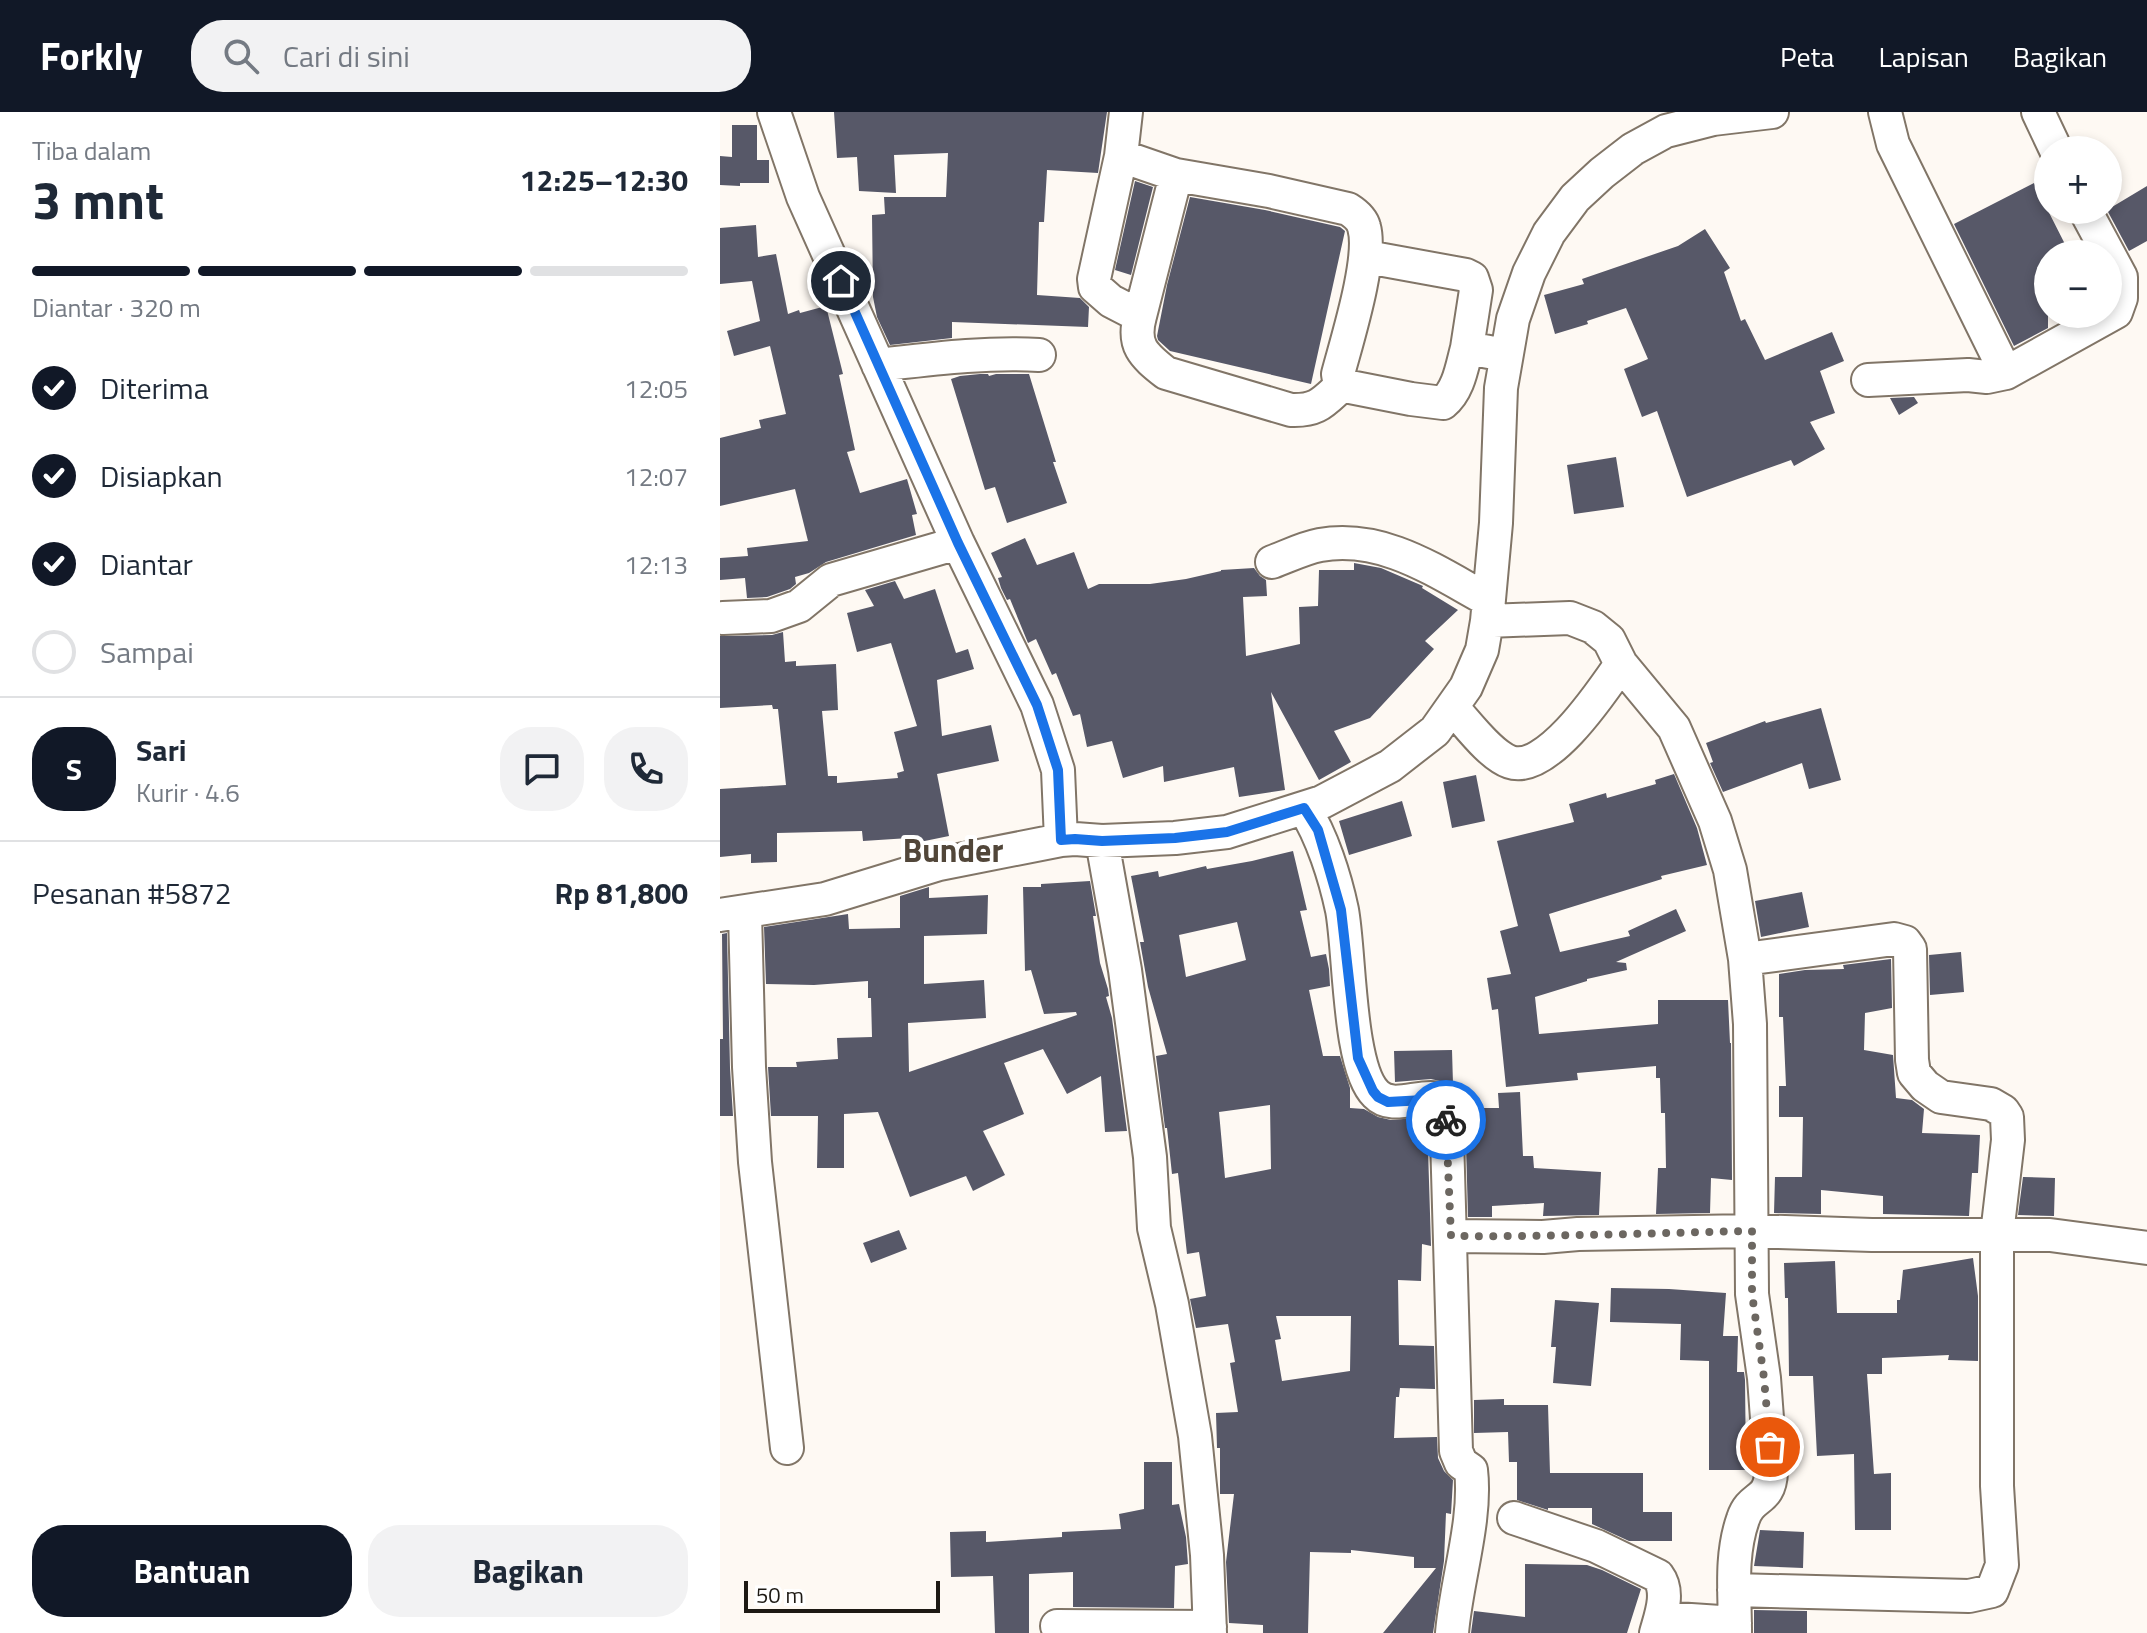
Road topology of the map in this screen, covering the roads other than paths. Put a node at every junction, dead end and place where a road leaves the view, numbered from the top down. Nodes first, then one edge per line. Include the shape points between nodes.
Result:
1 (774, 112) edge
2 (1126, 112) edge
3 (1772, 112) edge
4 (1885, 112) edge
5 (2038, 112) edge
6 (2049, 136) edge
7 (1121, 156) junction
8 (1176, 175) junction
9 (2093, 224) edge
10 (1367, 257) junction
11 (1140, 316) junction
12 (1467, 348) junction
13 (1039, 355) dead end
14 (1506, 355) junction
15 (878, 365) junction
16 (2006, 373) junction
17 (1868, 380) dead end
18 (1342, 385) junction
19 (958, 543) junction
20 (1272, 562) dead end
21 (1488, 610) junction
22 (723, 618) dead end
23 (1621, 664) junction
24 (1452, 707) junction
25 (1304, 808) junction
26 (1061, 840) junction
27 (1102, 841) junction
28 (733, 914) edge
29 (1745, 959) junction
30 (1752, 1231) junction
31 (1997, 1234) junction
32 (1451, 1236) junction
33 (2147, 1248) edge
34 (787, 1448) dead end
35 (1514, 1518) dead end
36 (1734, 1590) junction
37 (1057, 1626) dead end
38 (1658, 1626) edge
39 (1735, 1628) edge
40 (1210, 1630) edge
41 (1452, 1633) edge

1 - 15 street via 803,197
2 - 7 street
3 - 14 street via 1666,131 1593,181 1549,233 1513,319
4 - 16 street via 1893,144
5 - 6 street
7 - 8 street
7 - 11 street via 1094,279 1095,287 1111,301
8 - 10 street via 1348,209 1365,229
8 - 11 street
9 - 16 street via 2121,277 2116,312
10 - 12 street via 1472,278 1476,290
10 - 18 street via 1338,374
11 - 18 street via 1136,333 1142,351 1166,373 1291,410 1314,408
12 - 14 street
12 - 18 street via 1457,383 1443,403
13 - 15 street via 952,356
14 - 21 street
15 - 19 street
16 - 17 street
19 - 22 street via 831,580 799,606 771,616
19 - 26 street via 1050,741 1059,780
20 - 21 street via 1317,546 1383,547 1425,565
21 - 23 street via 1570,618 1593,627 1609,640
21 - 24 street via 1482,650
23 - 24 street via 1559,744 1530,761 1513,763 1498,755
23 - 29 street via 1674,728 1715,821 1730,870
24 - 25 street via 1435,731 1390,766
25 - 27 street via 1227,832
25 - 32 street via 1318,830 1341,910 1358,1058 1373,1091 1388,1102 1446,1102
26 - 27 street
26 - 28 street via 939,864 825,899
27 - 40 street via 1127,985 1154,1228 1195,1436
28 - 34 street
29 - 30 street
29 - 31 street via 1894,939 1905,942 1910,949 1914,1073 1941,1097 1991,1104 2007,1117
30 - 31 street
30 - 32 street
30 - 36 street via 1752,1294 1766,1392 1771,1485 1744,1516 1734,1547
31 - 33 street
31 - 36 street via 2002,1565 1992,1591 1969,1596
32 - 41 street via 1456,1451 1472,1477
35 - 38 street via 1596,1546 1658,1576 1664,1591
36 - 39 street
37 - 40 street
38 - 39 street

